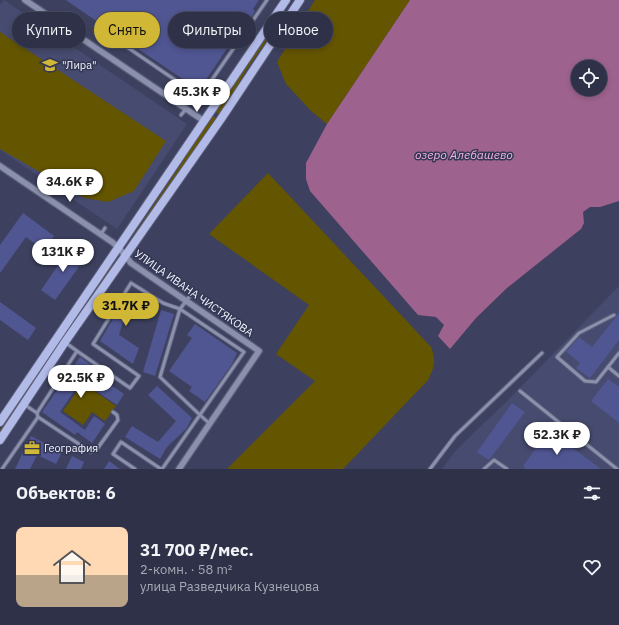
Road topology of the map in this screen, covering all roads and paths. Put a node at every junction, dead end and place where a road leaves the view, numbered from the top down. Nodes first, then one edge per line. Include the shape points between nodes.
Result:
1 (25, 0) edge
2 (267, 0) edge
3 (286, 0) edge
4 (300, 0) edge
5 (277, 12) edge
6 (292, 12) edge
7 (264, 31) edge
8 (128, 48) edge
9 (267, 48) edge
10 (186, 109) junction
11 (181, 115) dead end
12 (204, 121) junction
13 (0, 166) edge
14 (105, 228) dead end
15 (100, 234) junction
16 (119, 248) junction
17 (125, 255) junction
18 (190, 296) dead end
19 (186, 301) junction
20 (180, 309) junction
21 (614, 315) dead end
22 (65, 342) junction
23 (77, 351) junction
24 (542, 353) dead end
25 (619, 353) edge
26 (608, 367) junction
27 (619, 376) edge
28 (520, 392) dead end
29 (24, 404) junction
30 (113, 412) dead end
31 (37, 415) junction
32 (200, 415) junction
33 (0, 422) edge
34 (210, 424) junction
35 (0, 440) edge
36 (2, 469) edge
37 (135, 469) edge
38 (161, 469) edge
39 (179, 469) edge
40 (430, 469) edge
41 (484, 469) edge
42 (507, 469) edge
43 (618, 469) edge

1 - 10 street
2 - 8 lane via 200,97
3 - 5 main road
4 - 6 main road
7 - 12 main road
9 - 17 main road
10 - 11 lane
10 - 12 street
12 - 16 main road
13 - 15 street, УЛИЦА ИВАНА ЧИСТЯКОВА
14 - 15 lane
15 - 16 street, УЛИЦА ИВАНА ЧИСТЯКОВА
16 - 17 street, УЛИЦА ИВАНА ЧИСТЯКОВА
16 - 33 main road
17 - 19 street, УЛИЦА ИВАНА ЧИСТЯКОВА via 131,263
17 - 22 main road
18 - 19 lane
19 - 20 lane
19 - 34 street, УЛИЦА ИВАНА ЧИСТЯКОВА via 259,351
20 - 23 lane via 163,303 131,283 93,344 139,376 130,388
20 - 32 lane via 160,377
20 - 32 lane via 244,352
21 - 26 lane via 579,333 557,357 585,381 596,382
22 - 23 lane
22 - 29 main road
23 - 31 lane
24 - 40 lane via 455,436
25 - 26 lane
26 - 27 lane
28 - 43 lane
29 - 31 lane
29 - 35 main road
30 - 31 lane via 118,420 97,449 91,452
31 - 36 lane
32 - 34 lane
32 - 38 lane
34 - 39 street
37 - 38 lane via 113,454 122,442
41 - 42 lane via 494,460

